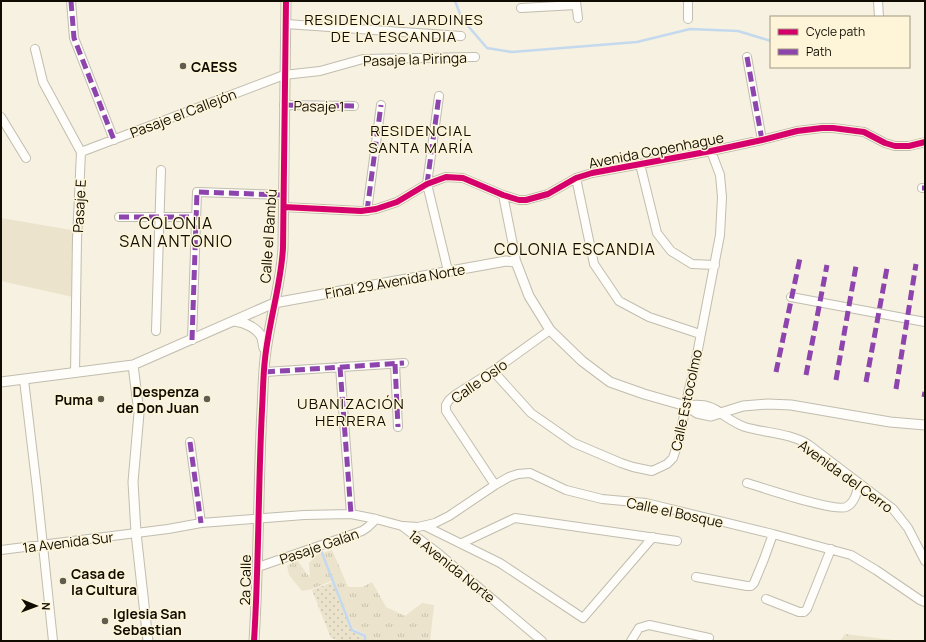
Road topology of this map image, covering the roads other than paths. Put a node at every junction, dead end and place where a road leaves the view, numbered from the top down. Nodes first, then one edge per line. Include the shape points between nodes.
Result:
1 (71, 1) edge
2 (286, 1) edge
3 (688, 1) edge
4 (878, 1) edge
5 (576, 3) edge
6 (521, 8) dead end
7 (879, 16) edge
8 (578, 18) dead end
9 (688, 19) dead end
10 (286, 24) junction
11 (461, 36) dead end
12 (35, 49) dead end
13 (475, 57) dead end
14 (747, 57) dead end
15 (284, 75) junction
16 (439, 96) dead end
17 (284, 105) junction
18 (354, 106) dead end
19 (381, 106) dead end
20 (1, 117) edge
21 (114, 140) junction
22 (762, 140) junction
23 (925, 142) edge
24 (712, 151) junction
25 (81, 152) junction
26 (26, 158) dead end
27 (640, 164) junction
28 (161, 170) dead end
29 (576, 178) junction
30 (427, 184) junction
31 (284, 195) junction
32 (503, 195) junction
33 (284, 207) junction
34 (367, 211) junction
35 (119, 217) dead end
36 (159, 217) junction
37 (196, 217) junction
38 (516, 262) junction
39 (715, 265) junction
40 (448, 271) junction
41 (792, 297) dead end
42 (274, 303) junction
43 (234, 321) junction
44 (925, 322) edge
45 (550, 330) junction
46 (156, 331) dead end
47 (700, 334) junction
48 (192, 340) junction
49 (265, 359) junction
50 (395, 364) junction
51 (404, 364) dead end
52 (133, 365) junction
53 (340, 367) junction
54 (493, 371) junction
55 (264, 372) junction
56 (75, 373) junction
57 (24, 380) junction
58 (1, 382) edge
59 (686, 406) junction
60 (720, 413) junction
61 (925, 426) edge
62 (398, 427) dead end
63 (190, 442) dead end
64 (747, 483) dead end
65 (859, 483) junction
66 (495, 485) junction
67 (351, 514) junction
68 (258, 519) junction
69 (376, 519) junction
70 (201, 523) junction
71 (402, 526) junction
72 (425, 526) junction
73 (136, 533) junction
74 (773, 534) junction
75 (653, 538) junction
76 (676, 541) dead end
77 (462, 543) junction
78 (43, 545) junction
79 (832, 549) junction
80 (1, 550) edge
81 (925, 561) edge
82 (258, 567) junction
83 (696, 577) dead end
84 (766, 599) dead end
85 (925, 602) edge
86 (709, 638) dead end
87 (53, 641) edge
88 (148, 641) edge
89 (254, 641) edge
90 (542, 641) edge
91 (631, 641) edge

1 - 21 street via 74,38
2 - 10 street, Calle el Bambú
3 - 9 street
4 - 7 street
5 - 6 street
5 - 8 street
10 - 11 street
10 - 15 street, Calle el Bambú
12 - 25 street via 43,82
13 - 15 street, Pasaje la Piringa via 363,59 320,71
14 - 22 street
15 - 17 street, Calle el Bambú
15 - 21 street, Pasaje el Callejón
16 - 30 street
17 - 18 street, Pasaje 1
17 - 31 street, Calle el Bambú
19 - 34 street
20 - 26 street
21 - 25 street, Pasaje el Callejón
22 - 23 street, Avenida Copenhague via 797,131 833,128 864,132 895,146
22 - 24 street, Avenida Copenhague
24 - 27 street, Avenida Copenhague
24 - 39 street, Calle Estocolmo via 720,175 722,197
25 - 56 street, Pasaje E
27 - 29 street, Avenida Copenhague
27 - 39 street via 657,233 671,251 692,264
28 - 36 street
29 - 32 street, Avenida Copenhague via 548,194 526,200
29 - 47 street via 594,264 619,301 649,317
30 - 32 street, Avenida Copenhague via 446,177 458,177
30 - 34 street, Avenida Copenhague via 405,198
30 - 40 street
31 - 33 street, Calle el Bambú
31 - 37 street via 197,192
32 - 38 street
33 - 34 street, Avenida Copenhague
33 - 42 street, Calle el Bambú via 281,270
35 - 36 street
36 - 37 street
36 - 46 street
37 - 48 street
38 - 40 street, Final 29 Avenida Norte via 506,261
38 - 45 street via 529,296
39 - 47 street, Calle Estocolmo
40 - 42 street, Final 29 Avenida Norte
41 - 44 street
42 - 43 street, Final 29 Avenida Norte
42 - 49 street, Calle el Bambú
43 - 48 street, Final 29 Avenida Norte
43 - 49 street via 251,326 258,332 262,338
45 - 54 street, Calle Oslo
45 - 59 street via 582,361 610,382
47 - 59 street, Calle Estocolmo
48 - 52 street, Final 29 Avenida Norte
49 - 55 street, Calle el Bambú
50 - 51 street
50 - 53 street
50 - 62 street
52 - 56 street, Final 29 Avenida Norte
52 - 73 street via 139,413 133,482
53 - 55 street
53 - 67 street
54 - 59 street, Calle Estocolmo via 531,413 574,444 621,463 652,471 673,458
54 - 66 street, Calle Oslo via 449,400 446,411
55 - 68 street, Calle el Bambú
56 - 57 street, Final 29 Avenida Norte
57 - 58 street, Final 29 Avenida Norte
57 - 78 street
59 - 60 street via 697,413 711,416
60 - 61 street via 743,406 791,404
60 - 65 street, Avenida del Cerro via 742,426 803,442
63 - 70 street
64 - 65 street via 829,506 845,507 853,502
65 - 81 street, Avenida del Cerro via 893,508 908,528
66 - 72 street, Calle el Bosque via 449,516
66 - 74 street, Calle el Bosque via 509,477 530,473 566,490 602,499 646,503
67 - 68 street, 1a Avenida Norte
67 - 69 street, 1a Avenida Norte
68 - 70 street, 1a Avenida Norte
68 - 82 street, 2a Calle
69 - 71 street, 1a Avenida Norte
69 - 82 street, Pasaje Galán via 362,532
70 - 73 street, 1a Avenida Norte
71 - 72 street, Calle el Bosque
71 - 90 street, 1a Avenida Norte
72 - 77 street
73 - 78 street, 1a Avenida Sur
73 - 88 street
74 - 79 street, Calle el Bosque
74 - 83 street via 751,586
75 - 76 street
75 - 77 street via 515,518
75 - 77 street via 583,618 500,563
78 - 80 street, 1a Avenida Sur
78 - 87 street
79 - 84 street via 804,612
79 - 85 street, Calle el Bosque via 851,555
82 - 89 street, 2a Calle
86 - 91 street via 649,625 639,628

